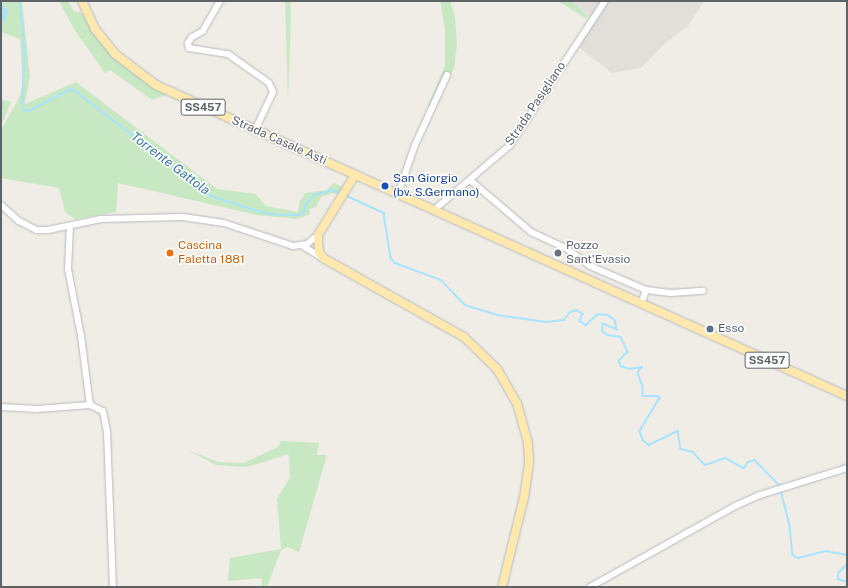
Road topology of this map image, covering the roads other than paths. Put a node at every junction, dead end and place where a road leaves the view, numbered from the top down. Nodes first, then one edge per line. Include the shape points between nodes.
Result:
1 (82, 1) edge
2 (220, 1) edge
3 (605, 1) edge
4 (447, 75) dead end
5 (255, 130) junction
6 (355, 175) junction
7 (470, 180) junction
8 (398, 194) junction
9 (1, 205) edge
10 (434, 210) junction
11 (70, 226) junction
12 (318, 235) junction
13 (301, 245) junction
14 (322, 258) junction
15 (646, 290) junction
16 (703, 291) dead end
17 (641, 304) junction
18 (847, 396) edge
19 (90, 406) junction
20 (1, 407) edge
21 (847, 468) edge
22 (113, 587) edge
23 (502, 587) edge
24 (590, 587) edge

1 - 5 main road, Strada Casale Asti / SS457 via 95,29 106,43 141,76 171,93
2 - 5 street via 203,31 192,37 188,43 189,48 228,54 270,83 273,92
3 - 7 street, Strada Pasigliano via 512,142
4 - 8 street via 415,145
5 - 6 main road, Strada Casale Asti / SS457
6 - 8 main road, SS457
6 - 12 main road
7 - 10 street, Strada Pasigliano
7 - 15 street via 532,232 567,249 590,266
8 - 10 main road, SS457
9 - 11 street via 28,227 48,230
10 - 17 main road, SS457
11 - 13 street via 101,219 183,217 224,223 293,246
11 - 19 street via 68,269 81,336
12 - 13 street
12 - 14 main road
13 - 14 street
14 - 23 main road via 464,337 486,356 508,385 523,421 529,462 524,497
15 - 16 street via 671,293
15 - 17 street
17 - 18 main road, SS457
19 - 20 street
19 - 22 street via 100,408 103,412 107,432
21 - 24 street via 775,490 735,506

